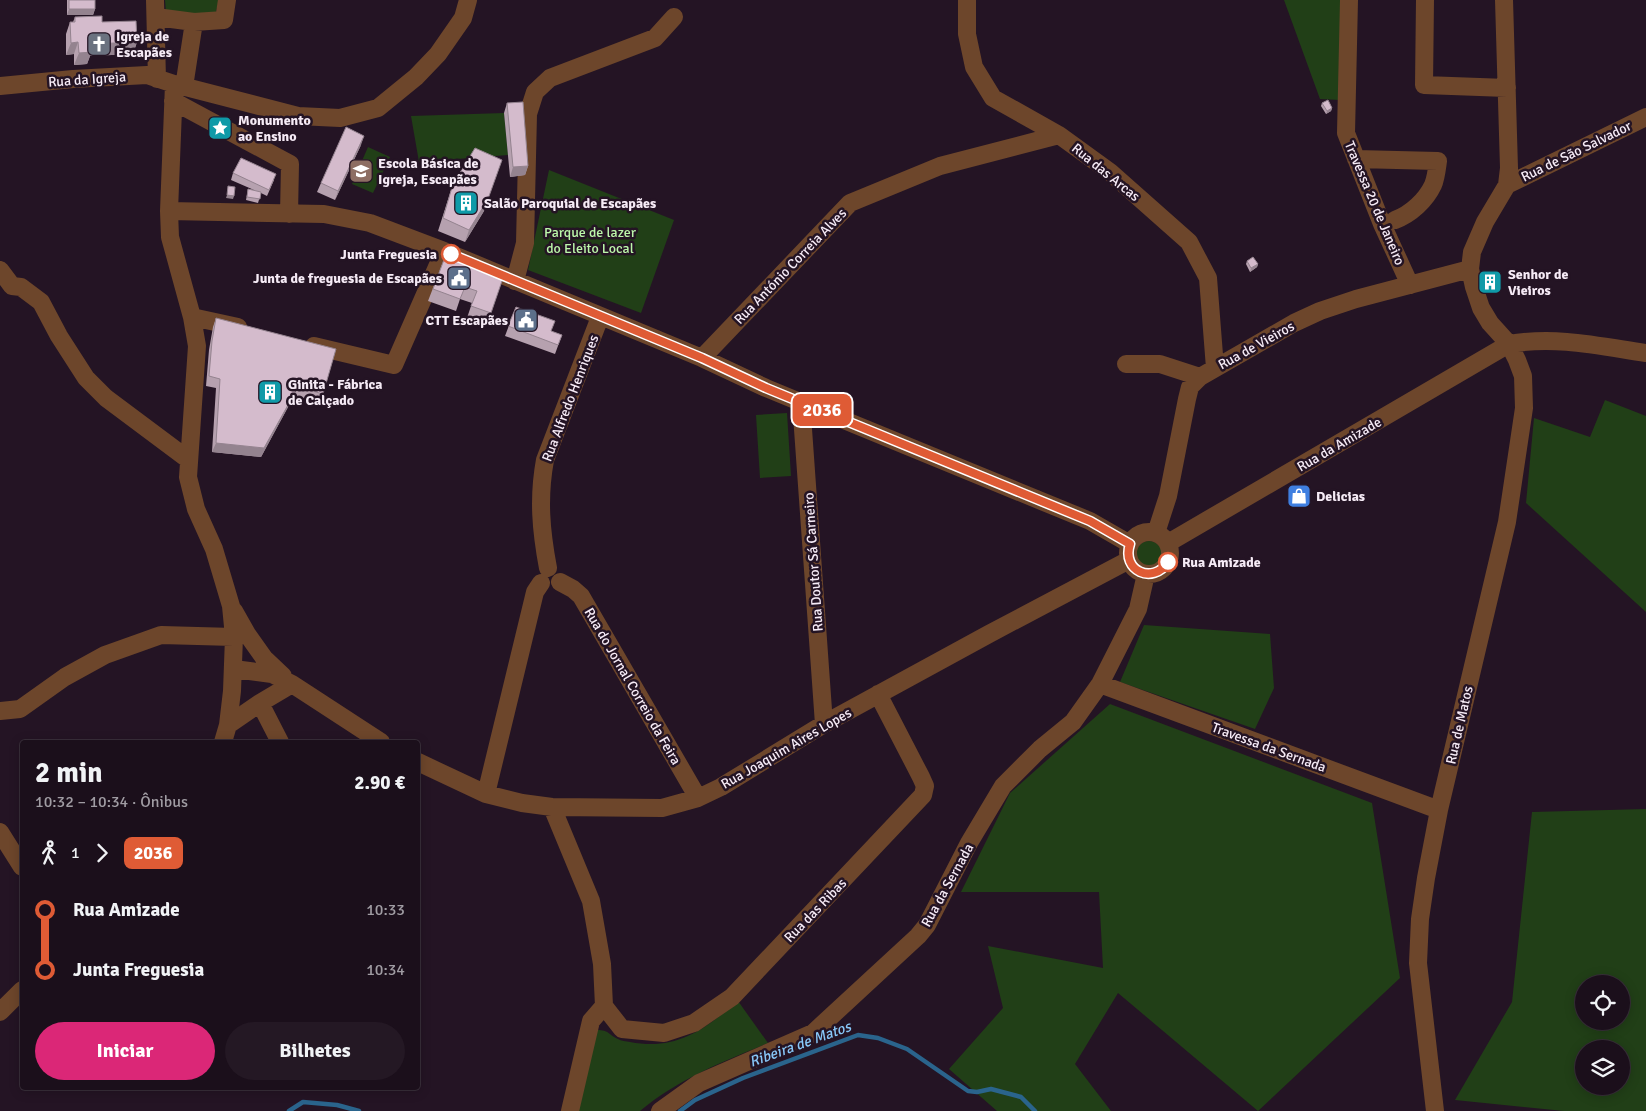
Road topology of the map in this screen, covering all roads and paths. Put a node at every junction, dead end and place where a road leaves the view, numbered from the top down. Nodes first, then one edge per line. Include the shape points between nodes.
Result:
1 (226, 0) edge
2 (468, 0) edge
3 (967, 0) edge
4 (1349, 0) edge
5 (1425, 0) edge
6 (1504, 0) edge
7 (156, 8) edge
8 (674, 17) dead end
9 (194, 22) junction
10 (0, 85) edge
11 (172, 88) junction
12 (1507, 88) junction
13 (1646, 117) edge
14 (1059, 135) junction
15 (1356, 159) junction
16 (1507, 185) junction
17 (169, 211) junction
18 (289, 214) junction
19 (1395, 220) dead end
20 (444, 252) junction
21 (1470, 269) junction
22 (0, 270) edge
23 (515, 281) junction
24 (1410, 285) junction
25 (192, 317) junction
26 (600, 317) junction
27 (250, 330) edge
28 (298, 342) edge
29 (1509, 344) junction
30 (1646, 353) edge
31 (702, 358) junction
32 (1126, 364) dead end
33 (1216, 368) junction
34 (1200, 378) junction
35 (801, 401) junction
36 (189, 460) junction
37 (1162, 538) junction
38 (1129, 552) junction
39 (1146, 574) junction
40 (544, 576) junction
41 (231, 606) junction
42 (234, 638) junction
43 (234, 669) junction
44 (292, 684) junction
45 (1100, 684) junction
46 (878, 694) junction
47 (260, 703) junction
48 (0, 710) edge
49 (824, 724) junction
50 (228, 725) junction
51 (224, 740) edge
52 (279, 740) edge
53 (374, 740) edge
54 (420, 763) edge
55 (486, 794) junction
56 (698, 798) junction
57 (552, 807) junction
58 (1438, 810) junction
59 (0, 832) edge
60 (20, 864) edge
61 (20, 992) edge
62 (604, 1006) junction
63 (0, 1012) edge
64 (570, 1111) edge
65 (660, 1111) edge
66 (1435, 1111) edge

1 - 9 street via 224,20
2 - 11 street via 463,18 438,54 378,108 340,118 298,116
3 - 14 street, Rua das Arcas via 967,34 974,67 992,98
4 - 15 street, Travessa 20 de Janeiro via 1346,133
5 - 12 street via 1424,86
6 - 12 street
7 - 9 street
7 - 11 street
8 - 23 street via 655,38 550,78 535,92 528,114 526,243
9 - 11 street
10 - 11 street, Rua da Igreja via 147,76
11 - 17 street
11 - 18 street via 290,164
12 - 16 street
13 - 16 street, Rua de São Salvador
14 - 31 street, Rua António Correia Alves via 940,166 850,203
14 - 33 street, Rua das Arcas via 1110,172 1189,242 1208,278
15 - 19 street via 1438,161 1433,184 1422,201 1404,217
15 - 24 street, Travessa 20 de Janeiro
16 - 21 street via 1485,222 1472,252
17 - 18 street
17 - 25 street via 170,237
18 - 20 street via 324,214 370,222
20 - 23 street
20 - 28 street via 394,365
21 - 24 street, Rua de Vieiros
21 - 29 street via 1481,308
22 - 36 street via 12,286 21,287 41,302 86,378 106,398
23 - 26 street
24 - 33 street, Rua de Vieiros via 1320,311
25 - 27 street
25 - 36 street via 197,346
26 - 31 street
26 - 40 street, Rua Alfredo Henriques via 545,460 541,532
29 - 30 street via 1549,340
29 - 37 street, Rua da Amizade
29 - 58 street, Rua de Matos via 1523,376 1524,408 1507,522
31 - 35 street
32 - 34 street via 1160,364
33 - 34 street, Rua de Vieiros
34 - 37 street, Rua de Vieiros via 1190,387 1187,399
35 - 38 street via 1090,521
35 - 49 street, Rua Doutor Sá Carneiro
36 - 41 street via 188,477 196,509 214,549
37 - 38 street via 1144,532 1138,535
37 - 39 street via 1170,556 1165,568
38 - 39 street via 1136,570
38 - 46 street, Rua Joaquim Aires Lopes
39 - 45 street, Rua da Sernada via 1138,609
40 - 55 street via 534,592
40 - 56 street, Rua do Jornal Correio da Feira via 549,589 560,582 581,596
41 - 42 street
41 - 44 street via 264,658
42 - 43 street
42 - 48 street via 161,635 105,655 64,677 20,709
43 - 44 street via 272,674
43 - 50 street
44 - 47 street
44 - 53 street
45 - 58 street, Travessa da Sernada
45 - 65 street, Rua da Sernada via 1073,722 1003,786 927,925 903,951 813,1033 699,1082
46 - 49 street, Rua Joaquim Aires Lopes
46 - 62 street, Rua das Ribas via 921,777 923,795 732,997 694,1023 664,1033 622,1029
47 - 50 street
47 - 52 street
49 - 56 street, Rua Joaquim Aires Lopes
50 - 51 street
54 - 55 street, Rua Joaquim Aires Lopes
55 - 57 street, Rua Joaquim Aires Lopes
56 - 57 street, Rua Joaquim Aires Lopes via 662,808
57 - 62 street via 591,901 602,964
58 - 66 street, Rua de Matos via 1420,919 1418,963
59 - 60 street
61 - 63 street
62 - 64 street via 591,1021

